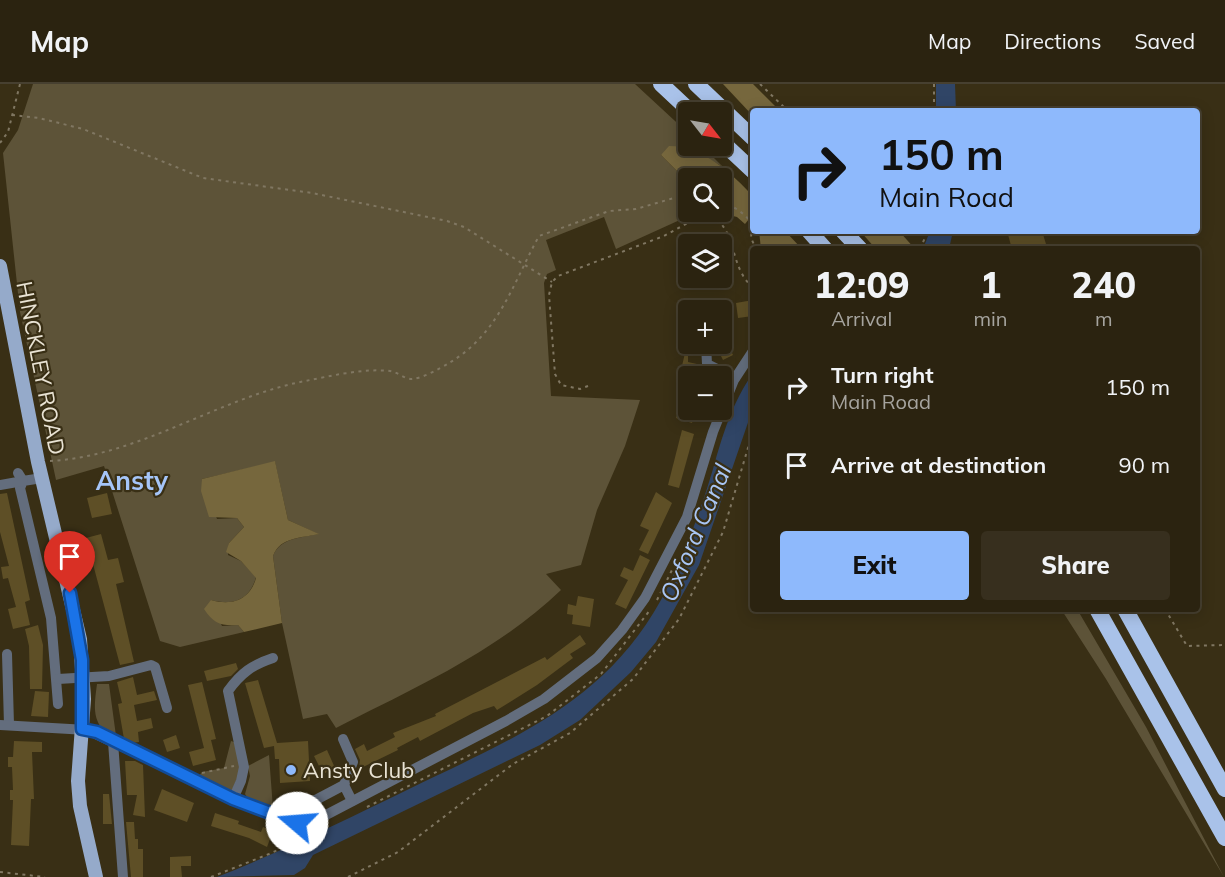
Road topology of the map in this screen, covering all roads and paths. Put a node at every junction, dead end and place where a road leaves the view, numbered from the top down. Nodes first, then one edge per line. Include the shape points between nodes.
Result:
1 (20, 84) edge
2 (661, 84) edge
3 (696, 84) edge
4 (760, 84) edge
5 (934, 84) edge
6 (680, 102) edge
7 (785, 108) edge
8 (934, 108) edge
9 (12, 115) junction
10 (750, 135) edge
11 (0, 143) edge
12 (732, 151) edge
13 (750, 168) edge
14 (678, 197) edge
15 (732, 206) edge
16 (750, 221) edge
17 (812, 234) edge
18 (846, 234) edge
19 (822, 246) edge
20 (857, 246) edge
21 (524, 263) junction
22 (0, 266) edge
23 (552, 282) junction
24 (750, 285) edge
25 (706, 354) edge
26 (750, 356) edge
27 (735, 378) junction
28 (588, 387) dead end
29 (750, 441) edge
30 (38, 462) junction
31 (21, 477) junction
32 (42, 478) junction
33 (0, 485) edge
34 (677, 560) dead end
35 (657, 601) dead end
36 (651, 609) dead end
37 (1099, 612) edge
38 (1127, 612) edge
39 (1167, 612) edge
40 (1225, 645) edge
41 (7, 654) dead end
42 (273, 658) dead end
43 (58, 679) junction
44 (84, 679) junction
45 (58, 704) dead end
46 (167, 708) dead end
47 (4, 725) edge
48 (82, 729) junction
49 (343, 739) dead end
50 (113, 742) junction
51 (243, 765) junction
52 (197, 781) junction
53 (344, 785) junction
54 (1225, 789) edge
55 (233, 799) junction
56 (352, 801) junction
57 (286, 804) dead end
58 (360, 810) dead end
59 (332, 824) dead end
60 (1225, 838) edge
61 (0, 872) edge
62 (96, 873) edge
63 (45, 877) edge
64 (123, 877) edge
65 (211, 877) edge
66 (348, 877) edge

1 - 9 path
2 - 6 highway
3 - 10 highway
4 - 7 path
5 - 8 path
9 - 11 path via 8,132
9 - 21 path via 83,129 203,178 324,195 447,221
12 - 13 highway
14 - 21 path via 609,211 539,236
15 - 16 path
17 - 19 highway
18 - 20 highway
21 - 23 path
21 - 30 path via 505,306 483,339 450,363 420,377 410,379 392,371 355,373 263,390 99,453
22 - 30 main road, HINCKLEY ROAD
23 - 24 path via 574,269 664,236 704,214 729,234 735,263
23 - 28 path via 549,295 555,374 561,385
25 - 27 street via 707,364
26 - 27 street
27 - 56 street via 713,432 687,517 645,598 597,658 544,699
29 - 66 path via 723,532 679,619 633,679 570,733 513,764 398,852
30 - 32 main road, HINCKLEY ROAD
31 - 32 street
31 - 33 street
31 - 43 street via 20,488 51,618
32 - 44 main road, HINCKLEY ROAD via 75,612
34 - 35 path
36 - 58 path via 601,674 548,716
37 - 60 highway
38 - 54 highway
39 - 40 path via 1186,646
41 - 47 street
42 - 51 street via 253,665 228,691
43 - 44 street
43 - 45 street
44 - 46 street via 151,665 155,667
44 - 48 main road, HINCKLEY ROAD
47 - 48 street
48 - 50 street via 97,732
48 - 62 main road, HINCKLEY ROAD via 80,806
49 - 53 street via 353,762
50 - 52 street
50 - 64 street
51 - 52 path via 202,772
51 - 55 street
52 - 55 street
53 - 56 street
53 - 57 street via 308,804
55 - 56 street via 297,823 316,820
59 - 65 path
61 - 63 path

